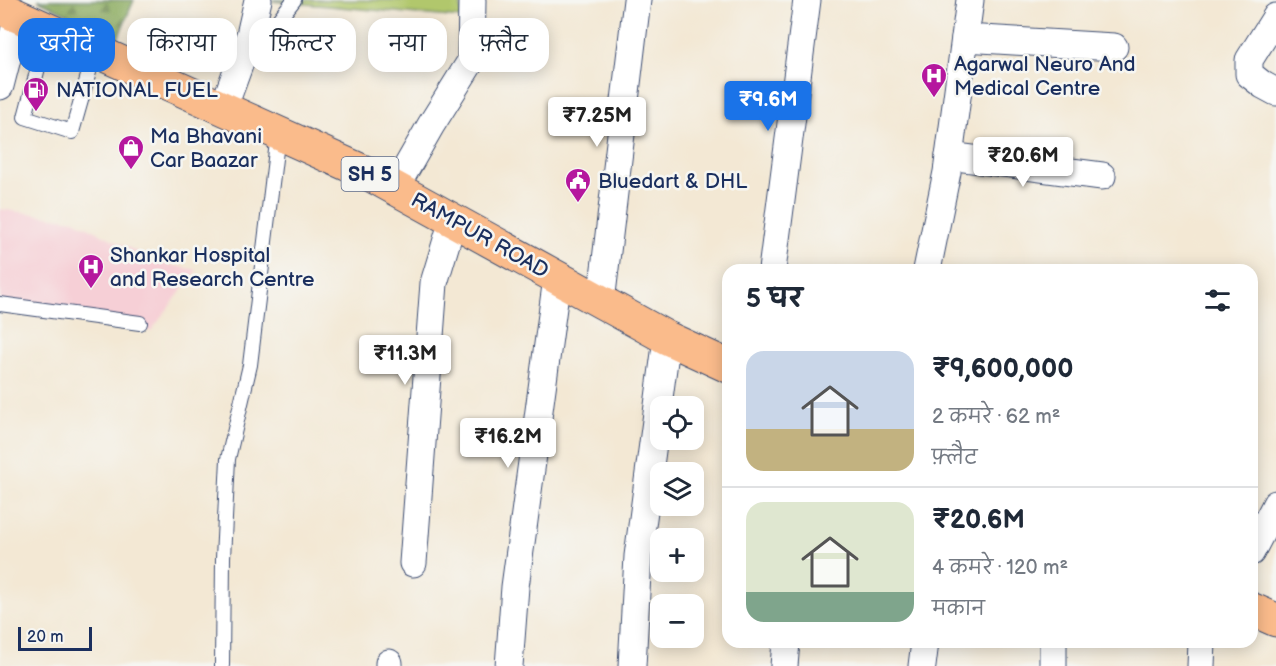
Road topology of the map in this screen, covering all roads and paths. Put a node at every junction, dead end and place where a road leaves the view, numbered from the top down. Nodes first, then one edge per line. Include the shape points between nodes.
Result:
1 (258, 0) edge
2 (294, 0) edge
3 (472, 0) edge
4 (637, 0) edge
5 (807, 0) edge
6 (969, 0) edge
7 (9, 12) edge
8 (1276, 17) edge
9 (254, 18) edge
10 (280, 18) edge
11 (249, 38) edge
12 (964, 38) junction
13 (1114, 47) dead end
14 (115, 60) edge
15 (37, 72) edge
16 (89, 72) edge
17 (0, 86) edge
18 (1276, 92) edge
19 (223, 109) junction
20 (278, 134) junction
21 (949, 156) junction
22 (1102, 176) dead end
23 (395, 188) junction
24 (453, 220) junction
25 (773, 264) edge
26 (928, 264) edge
27 (557, 278) junction
28 (602, 302) junction
29 (0, 304) edge
30 (140, 323) dead end
31 (667, 338) junction
32 (722, 363) edge
33 (1276, 504) edge
34 (1258, 539) edge
35 (413, 563) dead end
36 (1258, 612) edge
37 (1276, 620) edge
38 (785, 648) edge
39 (924, 648) edge
40 (1053, 648) edge
41 (1202, 648) edge
42 (222, 666) edge
43 (509, 666) edge
44 (632, 666) edge
45 (783, 666) edge
46 (922, 666) edge
47 (1053, 666) edge
48 (1201, 666) edge

1 - 9 street
2 - 10 lane
3 - 23 street via 471,61
4 - 28 street
5 - 25 street
6 - 12 street
7 - 17 street
8 - 18 street via 1249,60 1249,74
11 - 19 street
12 - 13 street
12 - 21 street
14 - 19 main road, RAMPUR ROAD / SH 5
15 - 16 lane via 25,117 72,132
19 - 20 main road, RAMPUR ROAD / SH 5
20 - 23 main road, RAMPUR ROAD / SH 5
20 - 42 lane via 251,353 228,467
21 - 22 street
21 - 26 street
23 - 24 main road, RAMPUR ROAD / SH 5
24 - 27 main road, RAMPUR ROAD / SH 5
24 - 35 street via 434,283
27 - 28 main road, RAMPUR ROAD / SH 5
27 - 43 street via 515,587
28 - 31 main road, RAMPUR ROAD / SH 5
29 - 30 lane
31 - 32 main road, RAMPUR ROAD / SH 5
31 - 44 street via 638,556
33 - 34 street
36 - 37 main road
38 - 45 street
39 - 46 street
40 - 47 street
41 - 48 street

